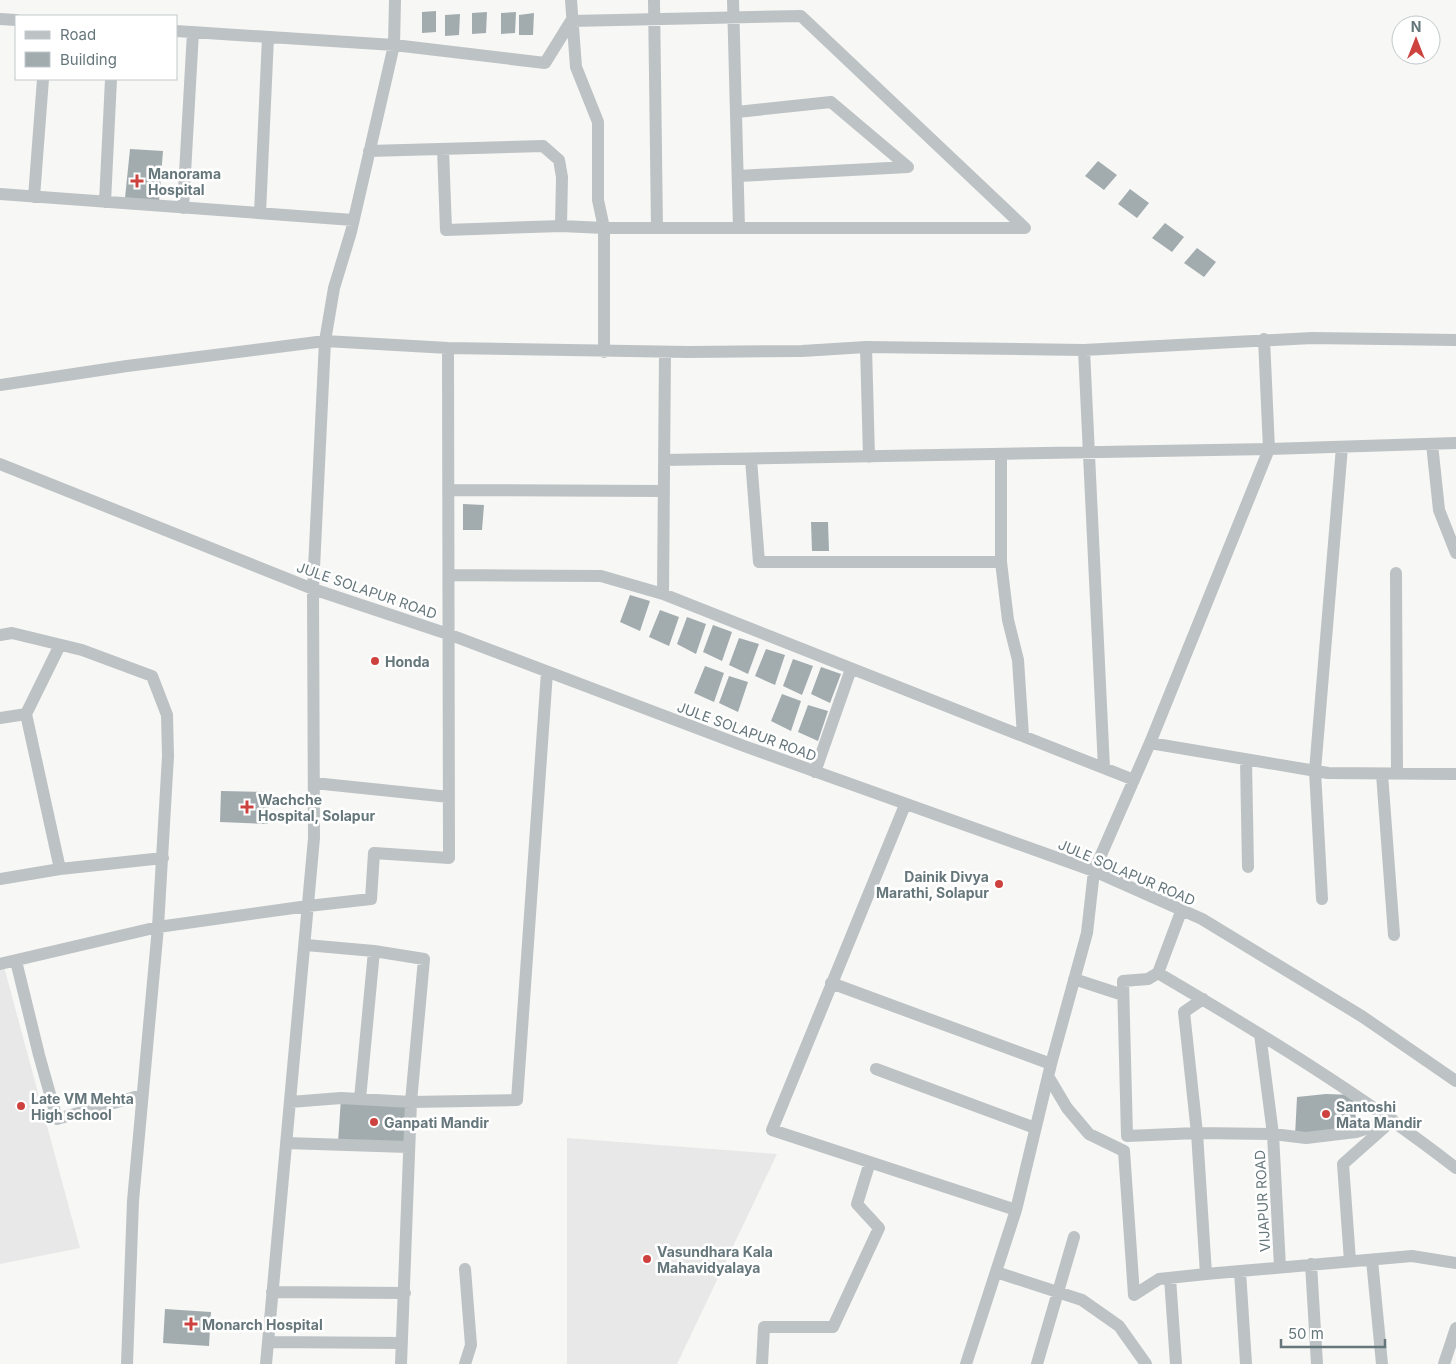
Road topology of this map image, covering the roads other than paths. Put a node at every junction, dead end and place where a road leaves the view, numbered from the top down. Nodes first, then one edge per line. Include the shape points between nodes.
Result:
1 (395, 0) edge
2 (571, 0) edge
3 (654, 0) edge
4 (733, 0) edge
5 (734, 18) junction
6 (0, 19) edge
7 (15, 20) edge
8 (654, 20) junction
9 (571, 21) junction
10 (178, 31) edge
11 (193, 32) junction
12 (268, 37) junction
13 (394, 45) junction
14 (42, 80) edge
15 (111, 80) edge
16 (736, 112) junction
17 (443, 149) junction
18 (369, 151) junction
19 (738, 176) junction
20 (0, 194) edge
21 (34, 197) junction
22 (104, 202) junction
23 (183, 208) junction
24 (260, 213) junction
25 (353, 220) junction
26 (561, 226) junction
27 (604, 228) junction
28 (657, 228) junction
29 (739, 228) junction
30 (1264, 340) junction
31 (1456, 340) edge
32 (325, 341) junction
33 (866, 347) junction
34 (448, 348) junction
35 (1084, 350) junction
36 (604, 352) junction
37 (665, 352) junction
38 (0, 385) edge
39 (1456, 443) edge
40 (1432, 444) junction
41 (1342, 447) junction
42 (1269, 449) junction
43 (1089, 452) junction
44 (1001, 454) junction
45 (869, 457) junction
46 (751, 459) junction
47 (664, 460) junction
48 (0, 464) edge
49 (450, 490) junction
50 (663, 491) junction
51 (1456, 553) edge
52 (1001, 562) junction
53 (1396, 573) dead end
54 (449, 575) junction
55 (313, 588) junction
56 (662, 594) junction
57 (448, 634) junction
58 (0, 635) edge
59 (60, 645) junction
60 (851, 668) junction
61 (547, 672) junction
62 (26, 714) junction
63 (0, 718) edge
64 (1023, 736) junction
65 (1150, 743) junction
66 (1246, 760) junction
67 (1104, 768) junction
68 (1315, 771) junction
69 (814, 772) junction
70 (1382, 774) junction
71 (1397, 774) junction
72 (1456, 774) edge
73 (1134, 780) junction
74 (314, 783) junction
75 (449, 797) junction
76 (905, 805) junction
77 (162, 858) junction
78 (1248, 867) dead end
79 (60, 868) junction
80 (1094, 871) junction
81 (0, 879) edge
82 (1322, 899) dead end
83 (308, 906) junction
84 (1182, 909) junction
85 (158, 927) junction
86 (1394, 934) dead end
87 (306, 945) junction
88 (374, 951) junction
89 (16, 961) junction
90 (0, 964) edge
91 (1158, 972) junction
92 (1074, 979) junction
93 (832, 983) junction
94 (1123, 995) junction
95 (1203, 999) junction
96 (1260, 1034) junction
97 (876, 1070) dead end
98 (1050, 1070) junction
99 (1456, 1081) edge
100 (142, 1095) junction
101 (360, 1099) junction
102 (290, 1102) junction
103 (411, 1102) junction
104 (1393, 1120) junction
105 (1035, 1128) junction
106 (1197, 1133) junction
107 (1273, 1134) junction
108 (286, 1143) junction
109 (408, 1147) junction
110 (870, 1162) junction
111 (1456, 1168) edge
112 (1016, 1210) junction
113 (1074, 1237) dead end
114 (1372, 1260) junction
115 (1350, 1261) junction
116 (1456, 1263) edge
117 (1312, 1264) junction
118 (1280, 1267) junction
119 (466, 1269) dead end
120 (1240, 1271) junction
121 (996, 1272) junction
122 (1206, 1274) junction
123 (1170, 1278) junction
124 (272, 1292) junction
125 (1058, 1292) junction
126 (405, 1293) junction
127 (1456, 1328) edge
128 (268, 1342) junction
129 (402, 1343) junction
130 (127, 1364) edge
131 (266, 1364) edge
132 (401, 1364) edge
133 (465, 1364) edge
134 (762, 1364) edge
135 (966, 1364) edge
136 (1037, 1364) edge
137 (1146, 1364) edge
138 (1176, 1364) edge
139 (1246, 1364) edge
140 (1317, 1364) edge
141 (1382, 1364) edge
142 (1444, 1364) edge

1 - 13 street
2 - 9 street
3 - 8 street
4 - 5 street
5 - 8 street
5 - 16 street
5 - 29 street via 801,16 1025,228
6 - 7 street
8 - 9 street
8 - 28 street
9 - 13 street via 545,63
9 - 27 street via 576,67 598,122 598,200
10 - 11 street
11 - 12 street
11 - 23 street
12 - 13 street
12 - 24 street
13 - 18 street
14 - 21 street
15 - 22 street
16 - 19 street
16 - 19 street via 832,102 908,167
17 - 18 street
17 - 26 street via 543,146 559,160
17 - 26 street via 446,230
18 - 25 street
19 - 29 street
20 - 21 street
21 - 22 street
22 - 23 street
23 - 24 street
24 - 25 street
25 - 32 street via 334,288
26 - 27 street
27 - 28 street
27 - 36 street
28 - 29 street
30 - 31 street
30 - 35 street
30 - 42 street
32 - 34 street
32 - 38 street
32 - 55 street
33 - 35 street
33 - 37 street
33 - 45 street
34 - 36 street
34 - 49 street
35 - 43 street
36 - 37 street
37 - 47 street
39 - 40 street
40 - 41 street
40 - 51 street via 1439,510
41 - 42 street
41 - 68 street
42 - 43 street
42 - 65 street
43 - 44 street
43 - 67 street
44 - 45 street
44 - 52 street
45 - 46 street
46 - 47 street
46 - 52 street via 759,562
47 - 50 street
48 - 55 street, JULE SOLAPUR ROAD
49 - 50 street
49 - 54 street
50 - 56 street
52 - 64 street via 1008,620 1018,660
53 - 71 street
54 - 56 street via 601,576
54 - 57 street
55 - 57 street, JULE SOLAPUR ROAD
55 - 74 street
56 - 60 street
57 - 61 street, JULE SOLAPUR ROAD
57 - 75 street
58 - 59 street via 12,633
59 - 62 street
59 - 77 street via 152,676 167,715
60 - 64 street
60 - 69 street
61 - 69 street, JULE SOLAPUR ROAD
61 - 103 street via 517,1100
62 - 63 street
62 - 79 street
64 - 67 street
65 - 66 street
65 - 73 street
66 - 68 street
66 - 78 street
67 - 73 street
68 - 70 street
68 - 82 street
69 - 76 street, JULE SOLAPUR ROAD
70 - 71 street
70 - 86 street
71 - 72 street
73 - 80 street
74 - 75 street
74 - 83 street via 314,838
75 - 83 street via 449,858 374,853 371,899
76 - 80 street, JULE SOLAPUR ROAD
76 - 93 street
77 - 79 street
77 - 85 street
79 - 81 street
80 - 84 street, JULE SOLAPUR ROAD
80 - 92 street via 1087,933
83 - 85 street
83 - 87 street
84 - 91 street
84 - 99 street, JULE SOLAPUR ROAD via 1363,1017
85 - 89 street
85 - 100 street
87 - 88 street
87 - 102 street
88 - 101 street
88 - 103 street via 424,959
89 - 90 street
89 - 100 street via 57,1119
91 - 94 street via 1148,979 1123,981
91 - 95 street
92 - 94 street
92 - 98 street
93 - 98 street
93 - 110 street via 772,1130
94 - 106 street via 1127,1136
95 - 96 street
95 - 106 street via 1184,1012
96 - 104 street
96 - 107 street, VIJAPUR ROAD
97 - 105 street
98 - 105 street
98 - 123 street via 1067,1108 1089,1134 1124,1151 1134,1295 1159,1279
100 - 130 street via 133,1201
101 - 102 street
101 - 103 street
102 - 108 street
103 - 109 street
104 - 107 street via 1337,1135 1306,1138
104 - 111 street
104 - 115 street via 1343,1164
105 - 112 street
106 - 107 street
106 - 122 street
107 - 118 street, VIJAPUR ROAD
108 - 109 street
108 - 124 street
109 - 126 street
110 - 112 street
110 - 134 street via 857,1204 879,1228 833,1326 764,1326
112 - 121 street
113 - 125 street
114 - 115 street
114 - 116 street via 1412,1256
114 - 141 street
115 - 117 street
117 - 118 street
117 - 140 street
118 - 120 street
119 - 133 street via 471,1345
120 - 122 street
120 - 139 street
121 - 125 street
121 - 135 street
122 - 123 street
123 - 138 street
124 - 126 street
124 - 128 street
125 - 136 street
125 - 137 street via 1082,1300 1119,1326
126 - 129 street
127 - 142 street
128 - 129 street
128 - 131 street
129 - 132 street

